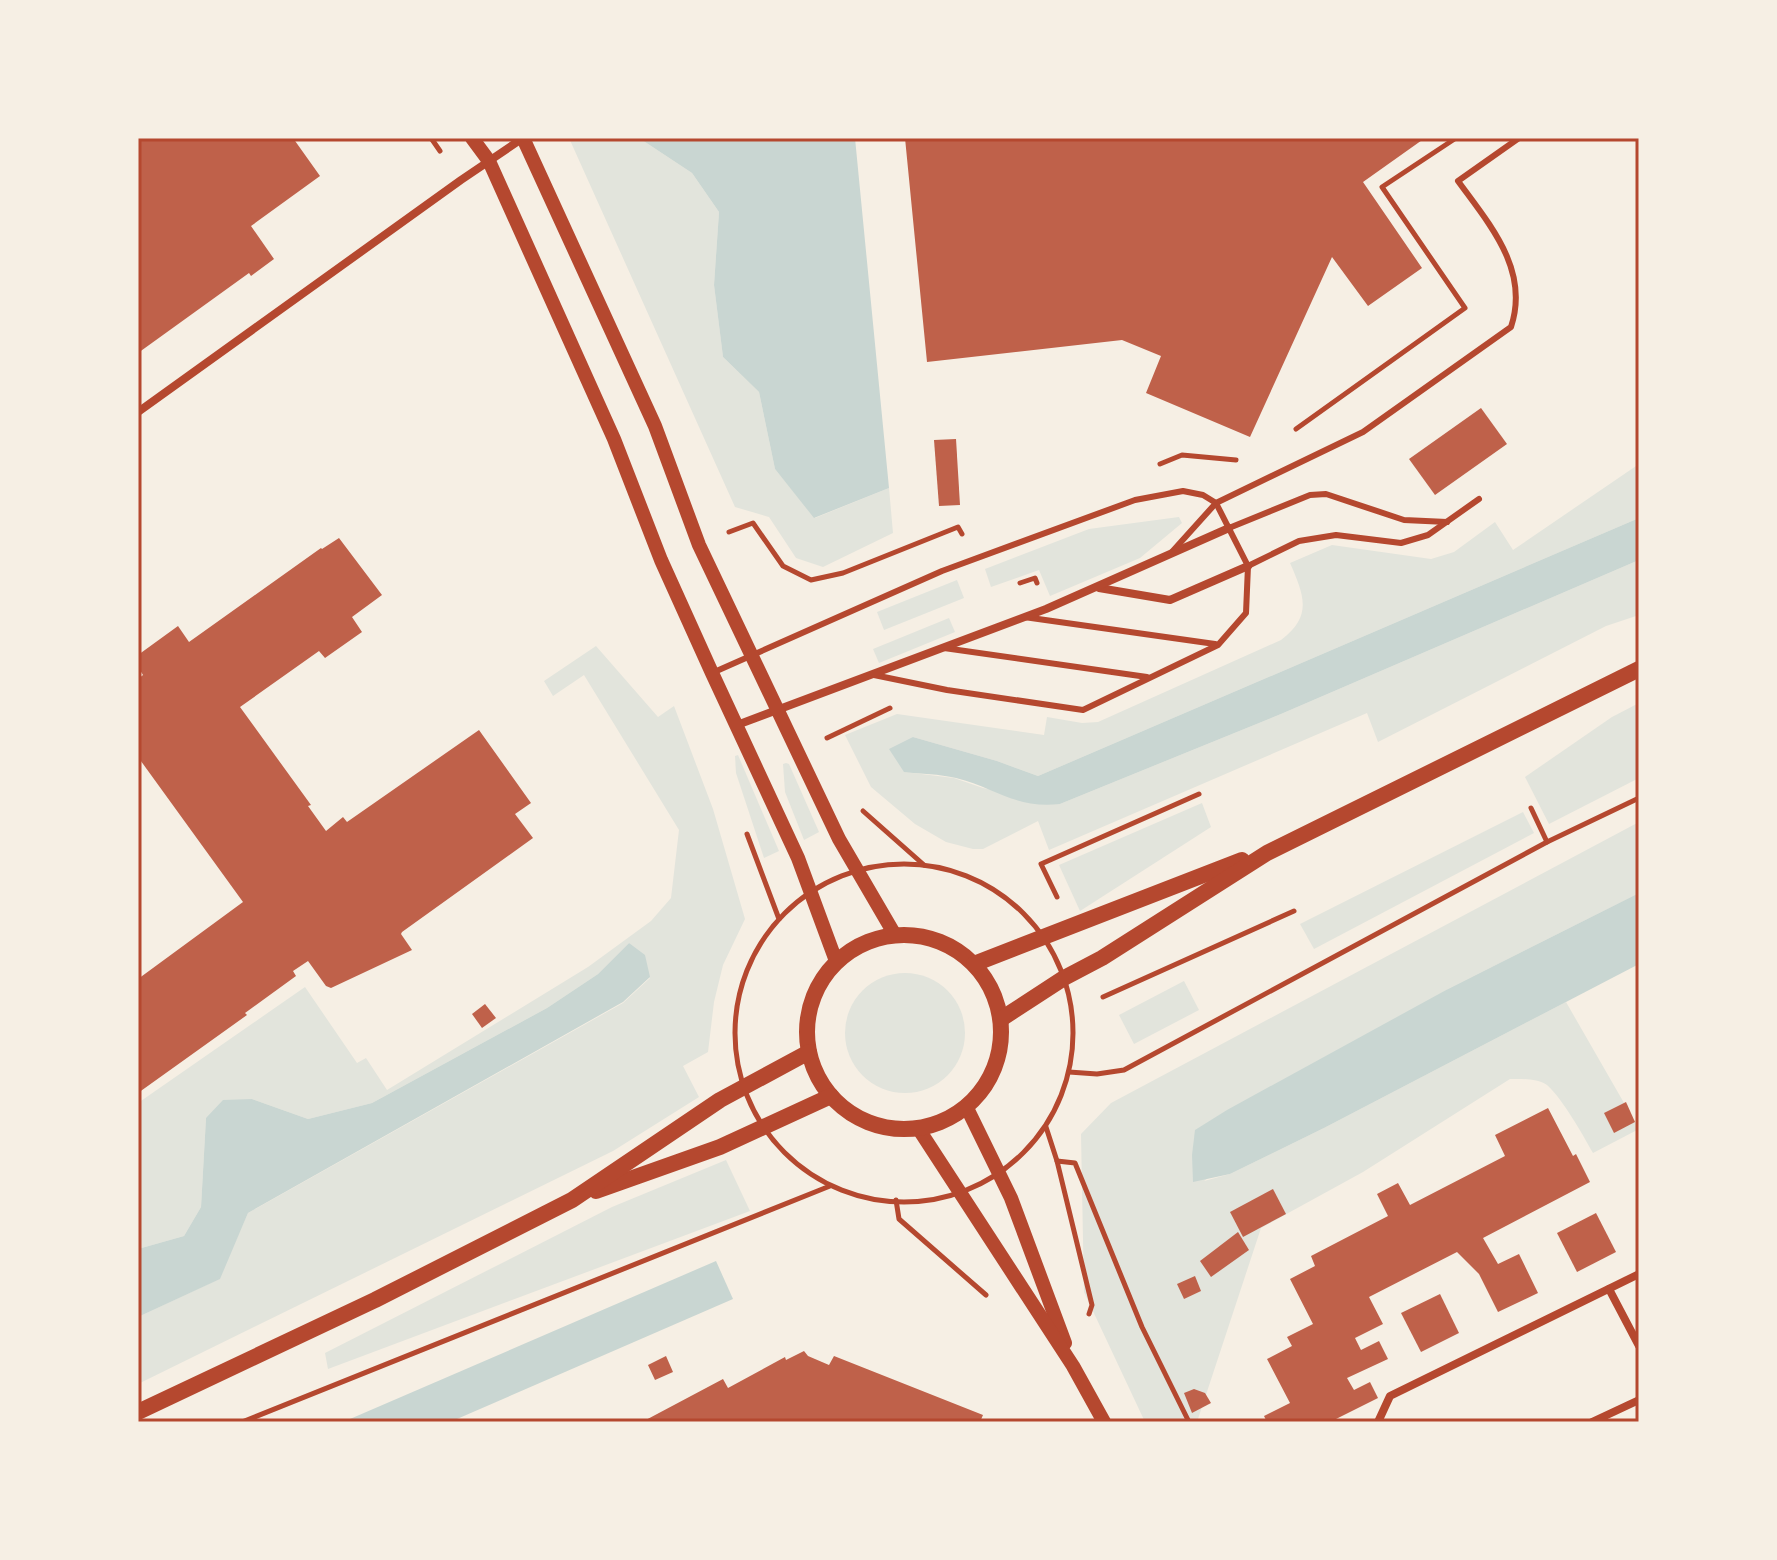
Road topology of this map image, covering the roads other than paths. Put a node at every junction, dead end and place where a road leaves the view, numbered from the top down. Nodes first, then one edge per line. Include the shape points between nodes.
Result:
1 (472, 138) edge
2 (523, 138) edge
3 (1519, 138) edge
4 (489, 161) junction
5 (138, 412) edge
6 (1479, 499) dead end
7 (1216, 503) junction
8 (1447, 522) junction
9 (1229, 528) junction
10 (1169, 555) junction
11 (1248, 566) junction
12 (1098, 588) junction
13 (1021, 617) junction
14 (1218, 645) junction
15 (941, 647) junction
16 (751, 655) junction
17 (1639, 669) edge
18 (712, 673) junction
19 (873, 675) junction
20 (1148, 677) junction
21 (777, 710) junction
22 (737, 725) junction
23 (1267, 853) junction
24 (895, 935) junction
25 (836, 961) junction
26 (974, 964) junction
27 (1001, 1019) junction
28 (809, 1052) junction
29 (831, 1096) junction
30 (966, 1106) junction
31 (918, 1128) junction
32 (572, 1200) junction
33 (1639, 1274) edge
34 (1609, 1289) junction
35 (1639, 1346) edge
36 (1073, 1366) junction
37 (1639, 1400) edge
38 (138, 1412) edge
39 (1104, 1422) edge
40 (1378, 1422) edge
41 (1592, 1422) edge

1 - 4 street
2 - 4 street
2 - 16 street via 655,426 699,545
3 - 7 lane via 1458,181 1511,261 1517,289 1511,327 1363,432
4 - 5 street
4 - 18 street
6 - 8 lane
7 - 9 lane
7 - 10 lane
7 - 16 lane via 1183,491 1135,500 981,556
8 - 9 lane via 1404,520 1326,494 1310,495
8 - 11 lane via 1401,543 1336,535 1299,541
9 - 10 street
9 - 11 lane
10 - 12 street
11 - 12 street via 1170,600
11 - 14 lane via 1246,613
12 - 13 street
13 - 14 lane
13 - 15 street
14 - 20 lane
15 - 19 street
15 - 20 lane
16 - 18 lane
16 - 21 street
17 - 23 main road
18 - 22 street
19 - 20 lane via 1083,710
19 - 21 street
21 - 22 street
21 - 24 street via 856,872
22 - 25 street via 812,891
23 - 26 main road
23 - 27 main road
24 - 25 main road via 864,943
24 - 26 main road via 939,941
25 - 28 main road via 814,994 806,1032
26 - 27 main road via 988,982
27 - 30 main road via 1002,1038 991,1076
28 - 29 main road
28 - 32 main road via 720,1100
29 - 31 main road via 871,1123
29 - 32 main road via 720,1147
30 - 31 main road
30 - 36 street via 1011,1198
31 - 36 street
32 - 38 main road
33 - 34 street
34 - 35 street
34 - 40 street via 1390,1396
36 - 39 street
37 - 41 street

